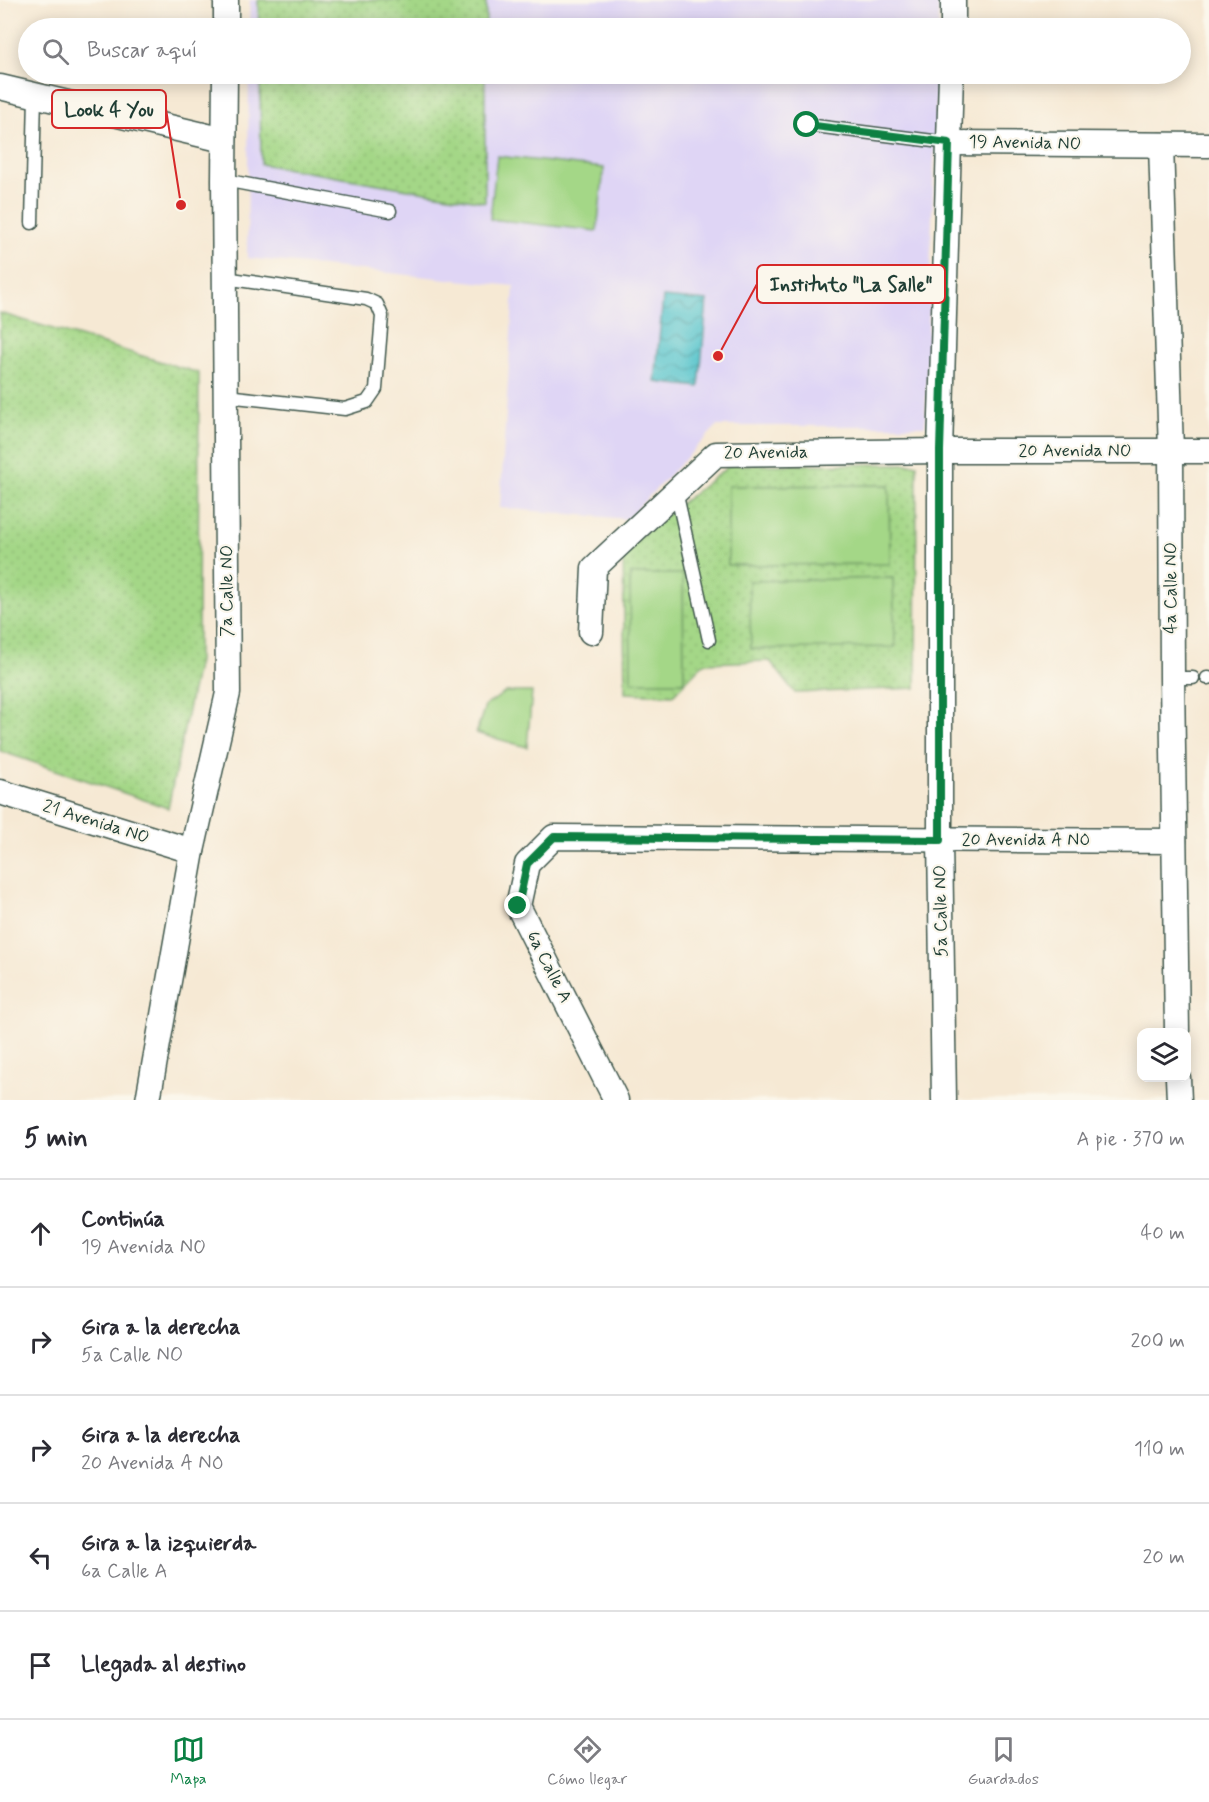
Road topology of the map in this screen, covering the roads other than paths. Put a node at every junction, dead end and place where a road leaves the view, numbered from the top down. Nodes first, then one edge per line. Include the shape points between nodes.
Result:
1 (226, 0) edge
2 (953, 0) edge
3 (226, 18) edge
4 (953, 18) edge
5 (225, 84) edge
6 (951, 84) edge
7 (0, 87) edge
8 (35, 95) junction
9 (807, 125) dead end
10 (224, 140) junction
11 (949, 143) junction
12 (1161, 145) junction
13 (1209, 145) edge
14 (224, 180) junction
15 (390, 211) dead end
16 (32, 223) dead end
17 (225, 278) junction
18 (226, 396) junction
19 (940, 451) junction
20 (1171, 451) junction
21 (1209, 451) edge
22 (676, 491) junction
23 (591, 632) dead end
24 (710, 640) dead end
25 (0, 792) edge
26 (554, 837) joint
27 (940, 840) junction
28 (1174, 841) junction
29 (192, 851) junction
30 (1178, 1028) edge
31 (1178, 1082) edge
32 (148, 1100) edge
33 (616, 1100) edge
34 (944, 1100) edge
35 (1179, 1100) edge

1 - 3 street
2 - 4 street
5 - 10 street, 7a Calle NO
6 - 11 street, 5a Calle NO
7 - 8 street
8 - 10 street
8 - 16 lane
9 - 11 lane, 19 Avenida NO
10 - 14 street, 7a Calle NO
11 - 12 street, 19 Avenida NO
11 - 19 street, 5a Calle NO
12 - 13 street, 19 Avenida NO
12 - 20 street, 4a Calle NO
14 - 15 lane
14 - 17 street, 7a Calle NO
17 - 18 street, 7a Calle NO
17 - 18 lane via 366,299 377,304 382,316 376,389 367,402 345,409
18 - 29 street, 7a Calle NO via 228,693
19 - 20 street, 20 Avenida NO
19 - 22 street, 20 Avenida via 716,454
19 - 27 street, 5a Calle NO
20 - 21 street, 20 Avenida NO
20 - 28 street, 4a Calle NO via 1183,678
22 - 23 street, 20 Avenida via 594,568
22 - 24 lane
25 - 29 street, 21 Avenida NO
26 - 27 street, 20 Avenida A NO
26 - 33 street, 6a Calle A via 527,864 518,906
27 - 28 street, 20 Avenida A NO
27 - 34 street, 5a Calle NO
28 - 30 street, 4a Calle NO
29 - 32 street, 7a Calle NO
31 - 35 street

